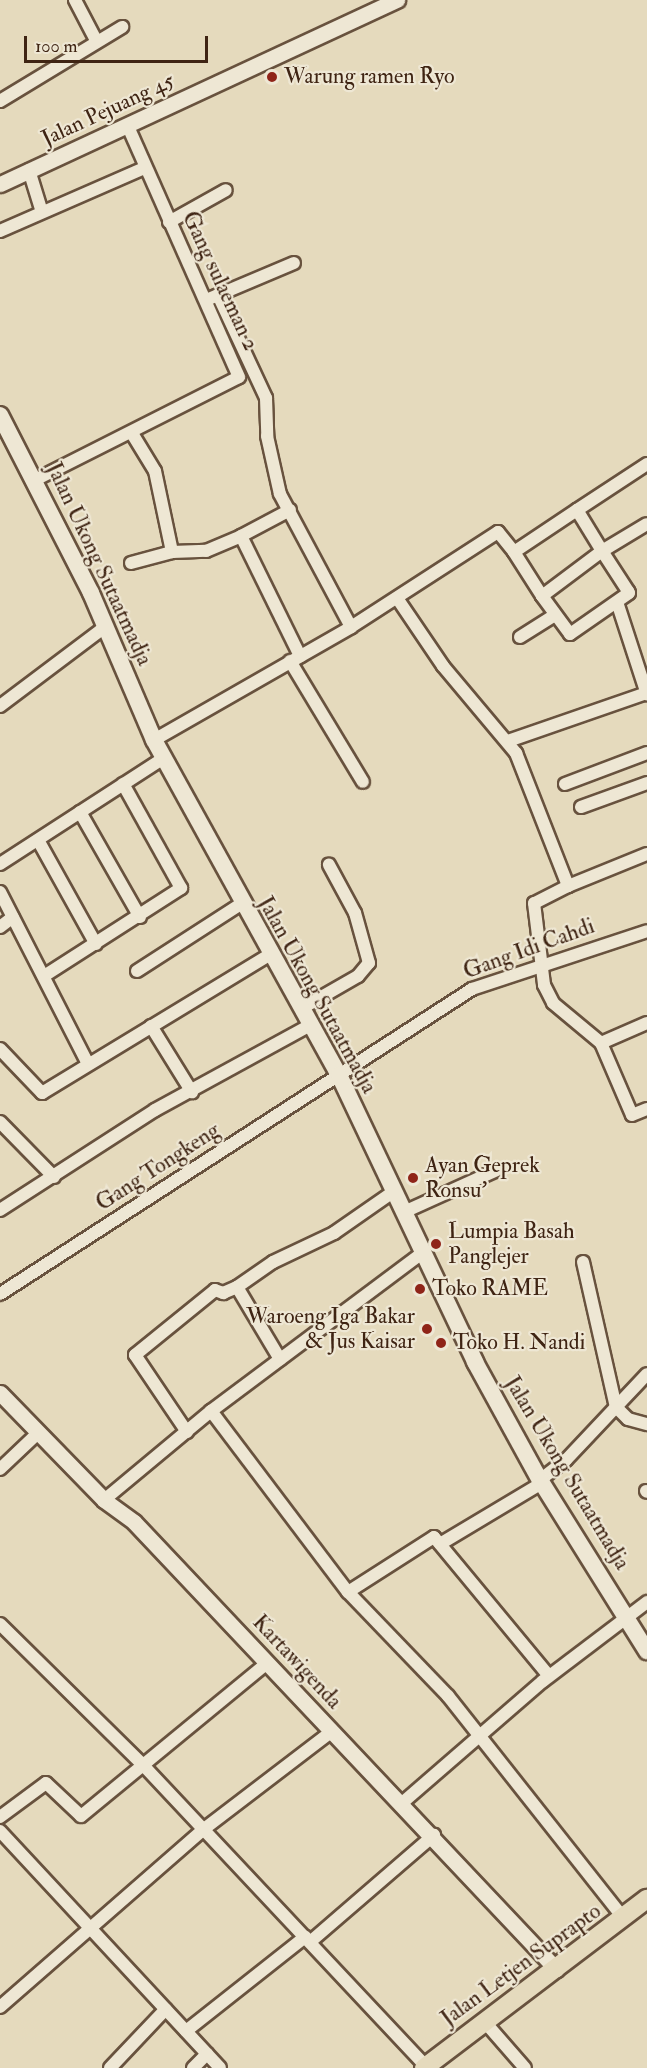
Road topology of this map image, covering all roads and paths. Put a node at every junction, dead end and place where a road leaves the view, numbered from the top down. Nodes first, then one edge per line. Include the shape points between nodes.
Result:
1 (75, 0) edge
2 (392, 1) edge
3 (122, 27) dead end
4 (97, 42) junction
5 (0, 101) edge
6 (128, 126) junction
7 (142, 169) junction
8 (29, 170) junction
9 (0, 183) edge
10 (226, 190) dead end
11 (41, 209) junction
12 (169, 222) junction
13 (0, 231) edge
14 (294, 263) dead end
15 (213, 298) junction
16 (0, 414) edge
17 (133, 435) junction
18 (647, 464) edge
19 (37, 479) junction
20 (290, 510) junction
21 (577, 510) junction
22 (647, 524) edge
23 (241, 536) junction
24 (602, 551) junction
25 (172, 552) junction
26 (514, 552) junction
27 (131, 563) dead end
28 (542, 596) junction
29 (397, 598) junction
30 (618, 605) junction
31 (555, 615) junction
32 (105, 626) junction
33 (351, 627) junction
34 (520, 637) dead end
35 (295, 659) junction
36 (647, 693) edge
37 (0, 706) edge
38 (154, 740) junction
39 (508, 741) junction
40 (647, 753) edge
41 (164, 758) junction
42 (363, 782) dead end
43 (647, 783) edge
44 (123, 784) junction
45 (565, 784) dead end
46 (581, 807) dead end
47 (80, 812) junction
48 (38, 840) junction
49 (647, 854) edge
50 (0, 864) edge
51 (329, 865) dead end
52 (568, 886) junction
53 (0, 892) edge
54 (241, 904) junction
55 (140, 916) junction
56 (13, 917) junction
57 (0, 927) edge
58 (647, 931) edge
59 (96, 944) junction
60 (269, 955) junction
61 (539, 965) junction
62 (137, 971) dead end
63 (44, 976) junction
64 (304, 1007) junction
65 (647, 1023) edge
66 (312, 1024) junction
67 (151, 1026) junction
68 (602, 1043) junction
69 (0, 1049) edge
70 (88, 1064) junction
71 (339, 1075) junction
72 (192, 1092) junction
73 (647, 1109) edge
74 (0, 1122) edge
75 (497, 1170) dead end
76 (54, 1177) junction
77 (393, 1192) junction
78 (0, 1210) edge
79 (404, 1212) junction
80 (422, 1253) junction
81 (583, 1262) dead end
82 (237, 1287) junction
83 (0, 1294) edge
84 (280, 1359) junction
85 (647, 1374) edge
86 (0, 1393) edge
87 (616, 1407) junction
88 (211, 1411) junction
89 (647, 1424) edge
90 (187, 1432) junction
91 (37, 1434) junction
92 (0, 1469) edge
93 (541, 1482) junction
94 (104, 1500) junction
95 (440, 1544) junction
96 (348, 1592) junction
97 (647, 1602) edge
98 (627, 1618) junction
99 (0, 1624) edge
100 (647, 1651) edge
101 (267, 1663) junction
102 (549, 1676) junction
103 (332, 1731) junction
104 (479, 1735) junction
105 (143, 1765) junction
106 (402, 1803) junction
107 (0, 1818) edge
108 (204, 1829) junction
109 (0, 1831) edge
110 (434, 1835) junction
111 (647, 1899) edge
112 (624, 1918) junction
113 (92, 1930) junction
114 (308, 1940) junction
115 (556, 1969) junction
116 (3, 2000) edge
117 (166, 2010) junction
118 (484, 2021) junction
119 (186, 2031) junction
120 (207, 2054) junction
121 (425, 2067) edge
122 (110, 2068) edge
123 (193, 2068) edge
124 (220, 2068) edge
125 (525, 2068) edge

1 - 4 street
2 - 6 street, Jalan Pejuang 45
3 - 4 street
4 - 5 street
6 - 7 street, Gang sulaeman 2
6 - 8 street, Jalan Pejuang 45
7 - 11 street
7 - 12 street, Gang sulaeman 2
8 - 9 street, Jalan Pejuang 45
8 - 11 street
10 - 12 street
11 - 13 street
12 - 15 street, Gang sulaeman 2
14 - 15 street
15 - 17 street, Gang sulaeman 2 via 239,377
15 - 20 street via 266,398 275,479
16 - 19 main road, Jalan Ukong Sutaatmadja
17 - 19 street, Gang sulaeman 2
17 - 25 street via 155,471
18 - 21 street
19 - 32 main road, Jalan Ukong Sutaatmadja
20 - 23 street
20 - 33 street
21 - 24 street
21 - 26 street
22 - 24 street
23 - 25 street via 206,551
23 - 35 street
24 - 28 street
24 - 30 street via 628,591
25 - 27 street
26 - 28 street
26 - 29 street via 498,532
28 - 31 street
29 - 33 street
29 - 39 street via 443,666
30 - 31 street via 574,635
30 - 36 street
31 - 34 street
32 - 37 street
32 - 38 main road, Jalan Ukong Sutaatmadja
33 - 35 street
35 - 38 street
35 - 42 street
36 - 39 street
38 - 41 main road, Jalan Ukong Sutaatmadja
39 - 52 street via 540,806
40 - 45 street
41 - 44 street
41 - 54 main road, Jalan Ukong Sutaatmadja
43 - 46 street
44 - 47 street
44 - 55 street via 181,888
47 - 48 street
47 - 55 street
48 - 50 street
48 - 59 street
49 - 52 street
51 - 64 street via 355,913 369,963 358,976
52 - 61 street via 535,902
53 - 56 street
54 - 60 main road, Jalan Ukong Sutaatmadja
54 - 62 street
55 - 59 street
56 - 57 street
56 - 63 street
58 - 61 street, Gang Idi Cahdi
59 - 63 street
60 - 64 main road, Jalan Ukong Sutaatmadja
60 - 67 street
61 - 68 street via 553,1003
61 - 71 street, Gang Idi Cahdi via 472,990
63 - 70 street
64 - 66 main road, Jalan Ukong Sutaatmadja
65 - 68 street
66 - 71 main road, Jalan Ukong Sutaatmadja
66 - 72 street
67 - 70 street
67 - 72 street
68 - 73 street via 632,1115
69 - 70 street via 40,1092
71 - 77 main road, Jalan Ukong Sutaatmadja
71 - 83 street, Gang Tongkeng
72 - 76 street
74 - 76 street
75 - 79 street
76 - 78 street
77 - 79 main road, Jalan Ukong Sutaatmadja
77 - 82 street via 334,1233 273,1262
79 - 80 main road, Jalan Ukong Sutaatmadja
80 - 84 street
80 - 93 main road, Jalan Ukong Sutaatmadja
81 - 87 street
82 - 84 street
82 - 90 street via 223,1293 215,1290 135,1355
84 - 88 street
85 - 87 street
86 - 91 street, Kartawigenda
87 - 89 street
87 - 93 street
88 - 90 street
88 - 96 street
90 - 94 street
91 - 92 street
91 - 94 street, Kartawigenda
93 - 95 street
93 - 98 main road, Jalan Ukong Sutaatmadja
94 - 101 street, Kartawigenda via 134,1522
95 - 96 street via 434,1537
95 - 102 street
96 - 104 street
97 - 98 street
98 - 100 main road, Jalan Ukong Sutaatmadja
98 - 102 street
99 - 105 street
101 - 103 street, Kartawigenda
101 - 105 street
102 - 104 street
103 - 106 street, Kartawigenda
103 - 108 street
104 - 106 street
104 - 112 street
105 - 107 street via 81,1816 46,1783
105 - 108 street
106 - 110 street, Kartawigenda
108 - 113 street
108 - 114 street
109 - 113 street
110 - 114 street
110 - 115 street, Kartawigenda
111 - 112 main road, Jalan Letjen Suprapto
112 - 115 main road, Jalan Letjen Suprapto
113 - 116 street
113 - 117 street
114 - 119 street via 229,1992
114 - 121 street
115 - 118 main road, Jalan Letjen Suprapto
117 - 119 street
117 - 122 street
118 - 121 main road, Jalan Letjen Suprapto
118 - 125 street
119 - 120 street
120 - 123 street
120 - 124 street

